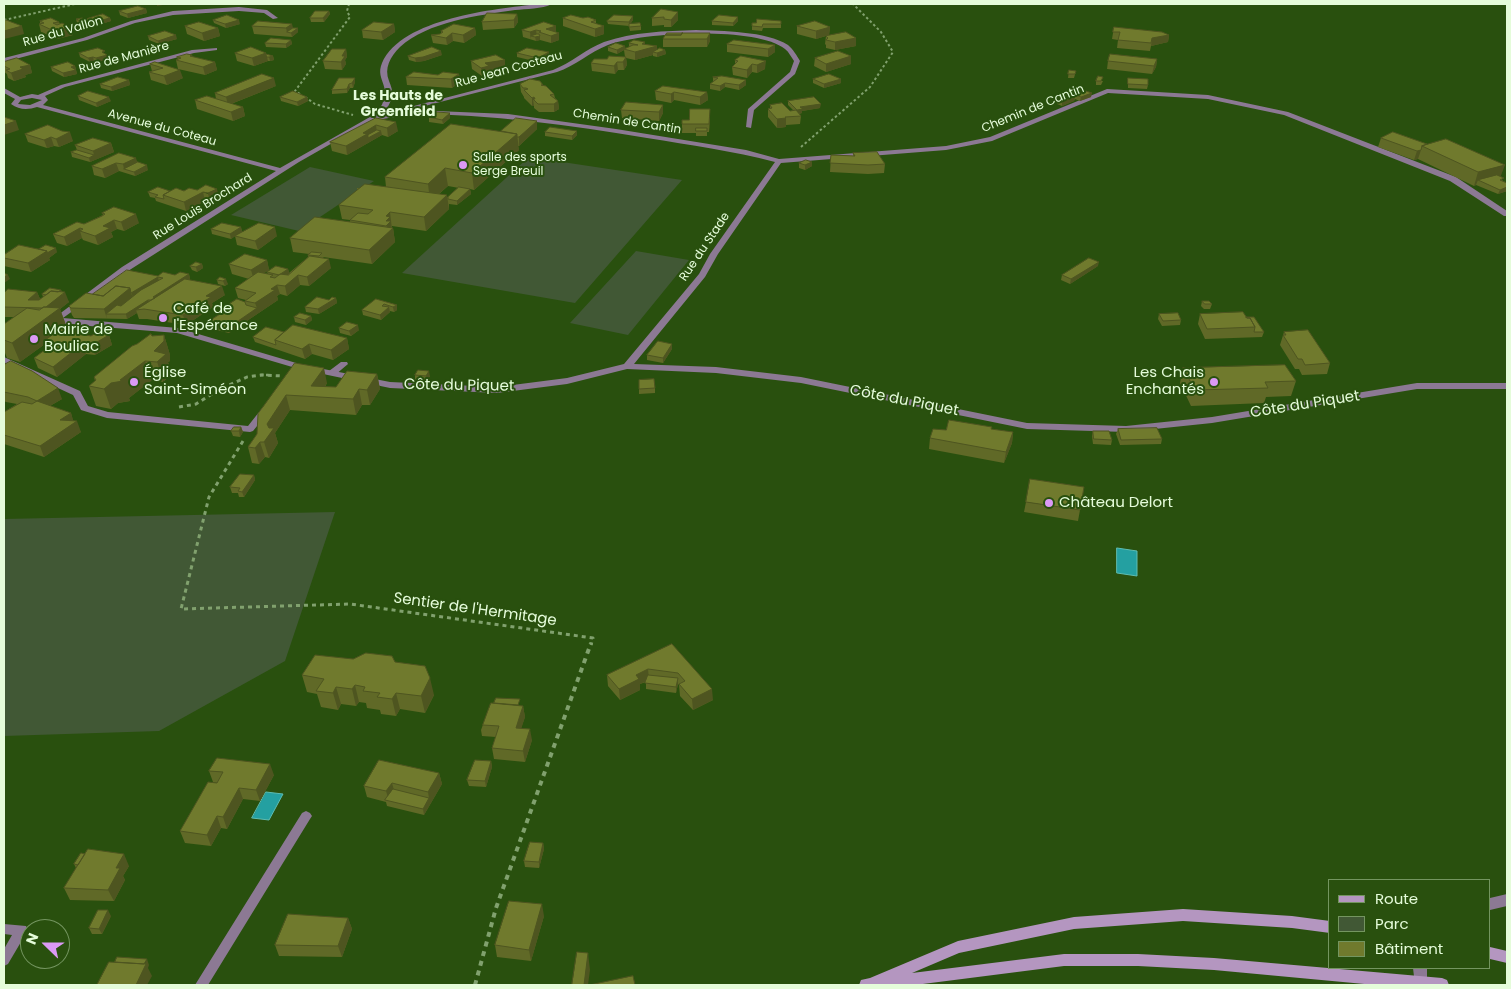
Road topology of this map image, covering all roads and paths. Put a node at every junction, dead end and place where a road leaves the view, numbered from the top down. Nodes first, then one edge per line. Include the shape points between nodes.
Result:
1 (75, 4) edge
2 (349, 4) edge
3 (549, 4) edge
4 (853, 4) edge
5 (274, 18) dead end
6 (4, 20) edge
7 (216, 49) dead end
8 (4, 60) edge
9 (4, 90) edge
10 (40, 96) junction
11 (19, 98) junction
12 (14, 104) junction
13 (4, 105) edge
14 (36, 105) junction
15 (367, 120) junction
16 (749, 127) dead end
17 (779, 161) junction
18 (282, 171) junction
19 (1507, 214) edge
20 (56, 320) junction
21 (39, 321) edge
22 (4, 360) edge
23 (344, 364) dead end
24 (627, 366) junction
25 (302, 367) junction
26 (332, 373) junction
27 (291, 377) joint
28 (1507, 386) edge
29 (271, 402) edge
30 (178, 408) dead end
31 (250, 429) junction
32 (306, 816) dead end
33 (1507, 900) edge
34 (1491, 904) edge
35 (1328, 927) edge
36 (4, 929) edge
37 (1491, 953) edge
38 (1507, 957) edge
39 (4, 960) edge
40 (1420, 969) edge
41 (1421, 983) junction
42 (201, 985) edge
43 (475, 985) edge
44 (866, 985) edge
45 (1442, 985) edge

1 - 6 path
2 - 15 path via 347,11 350,17 295,91 315,104
3 - 15 street via 454,20 415,35 387,59 384,74 391,97 379,114
4 - 17 path via 881,32 893,52 870,87 812,139
5 - 8 street, Rue du Vallon via 265,11 239,9 173,13
7 - 10 street, Rue de Manière via 194,51 63,86
9 - 11 street
10 - 11 street, Rue de Manière
10 - 14 street via 45,100
11 - 12 street
12 - 13 street
12 - 14 street, Avenue du Coteau via 22,107
14 - 18 street, Avenue du Coteau
15 - 16 street, Rue Jean Cocteau via 555,72 605,44 633,36 724,33 757,36 787,46 797,61 792,73 754,104 749,114
15 - 17 street, Chemin de Cantin via 427,112 508,116 746,152
15 - 18 street, Rue Louis Brochard
17 - 19 street, Chemin de Cantin via 946,148 992,140 1107,91 1208,97 1286,113 1453,179
17 - 24 street, Rue du Stade via 702,275
18 - 20 street, Rue Louis Brochard via 125,269
20 - 21 street, Côte du Piquet
20 - 25 street, Côte du Piquet via 178,331
22 - 31 street via 77,393 84,408 107,415
23 - 26 lane
24 - 26 street, Côte du Piquet via 567,381 497,390 390,385
24 - 28 street, Côte du Piquet via 716,370 801,380 1027,426 1126,430 1212,420 1417,386
25 - 26 street, Côte du Piquet
25 - 27 street
27 - 30 path via 247,377 196,404
29 - 31 street
31 - 43 path, Sentier de l'Hermitage via 209,497 181,609 350,604 593,638 496,908
32 - 42 lane
33 - 34 street
35 - 44 street via 1183,915 1074,922 958,947
36 - 39 lane via 22,930
37 - 38 street
40 - 41 street
41 - 44 street via 1205,964 1064,960
41 - 45 street

